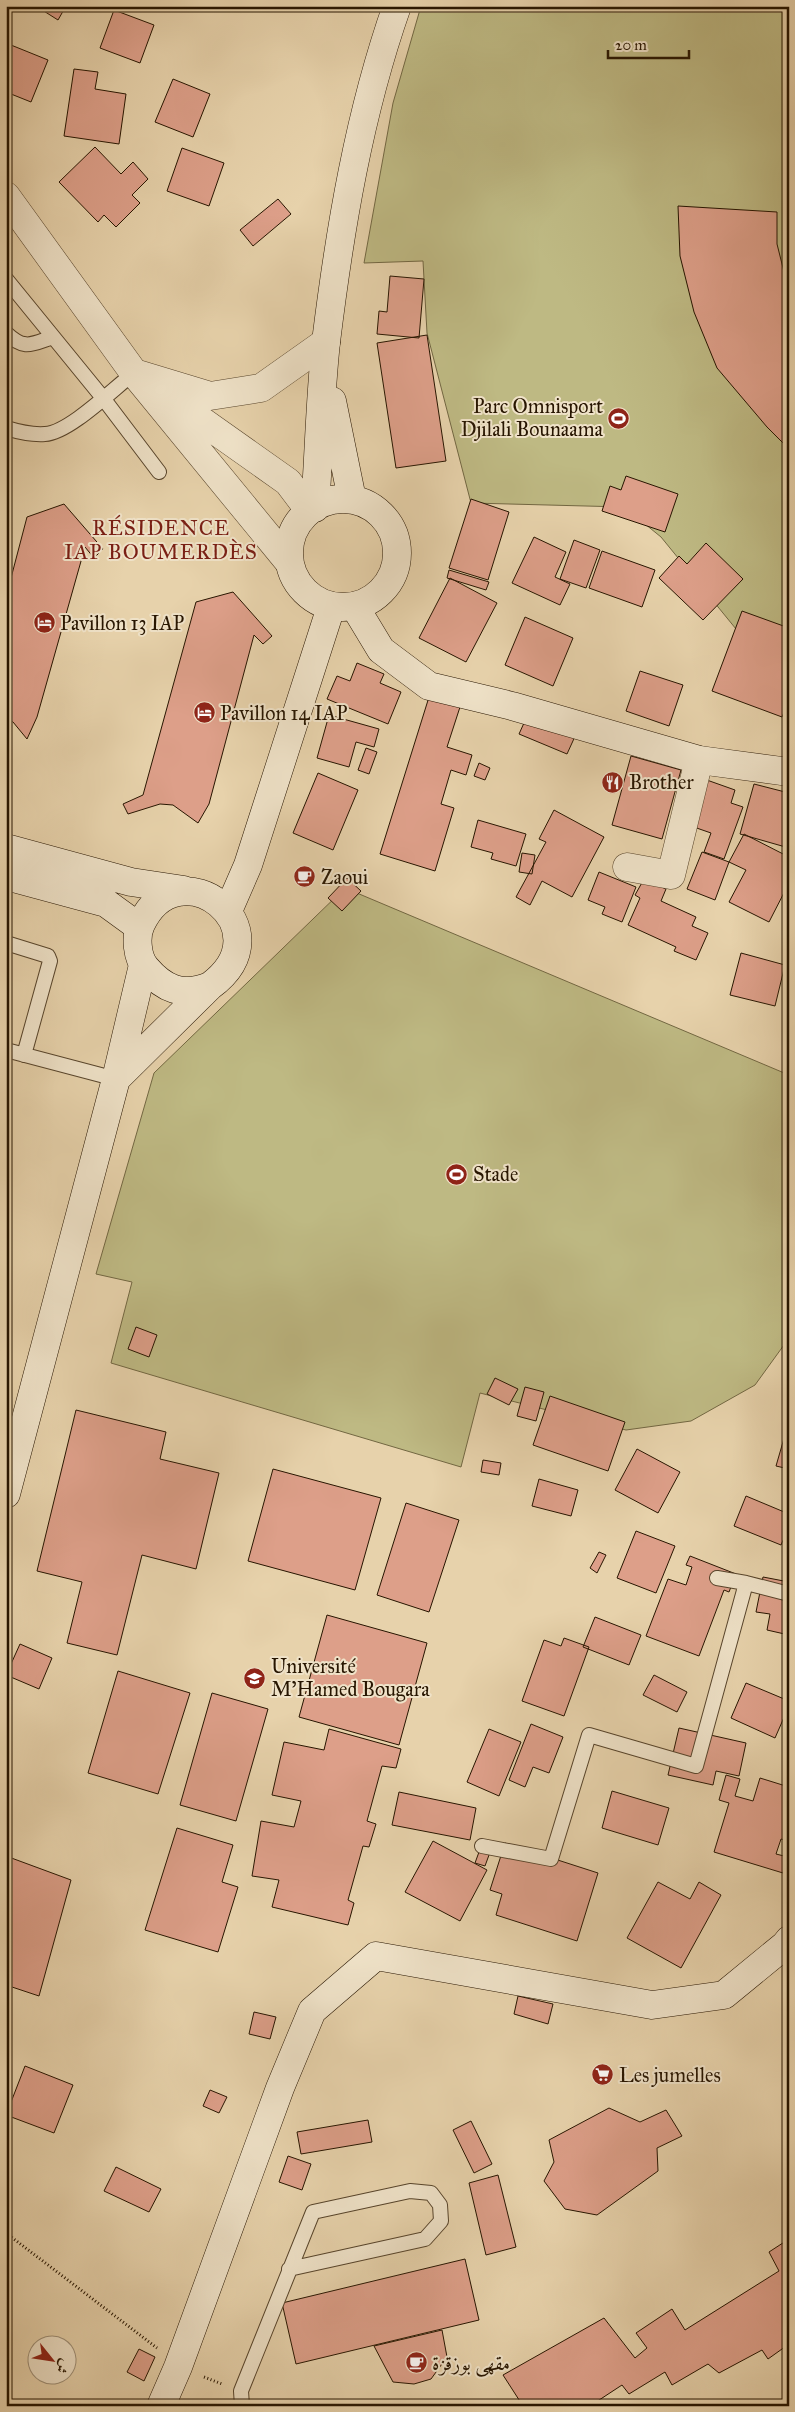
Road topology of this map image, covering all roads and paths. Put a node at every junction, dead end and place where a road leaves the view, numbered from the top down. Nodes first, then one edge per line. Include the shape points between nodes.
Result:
1 (397, 6) edge
2 (6, 196) edge
3 (6, 279) edge
4 (6, 333) edge
5 (53, 337) junction
6 (325, 354) junction
7 (134, 373) junction
8 (103, 398) junction
9 (6, 428) edge
10 (159, 472) dead end
11 (352, 499) junction
12 (312, 509) junction
13 (288, 561) junction
14 (343, 607) junction
15 (699, 760) junction
16 (789, 772) edge
17 (6, 848) edge
18 (627, 867) dead end
19 (6, 876) edge
20 (186, 890) junction
21 (228, 911) junction
22 (139, 927) junction
23 (6, 943) edge
24 (143, 965) junction
25 (210, 986) junction
26 (6, 1050) edge
27 (24, 1055) junction
28 (116, 1079) junction
29 (6, 1494) edge
30 (717, 1578) dead end
31 (746, 1583) junction
32 (789, 1594) edge
33 (482, 1846) dead end
34 (789, 1940) edge
35 (6, 2233) edge
36 (289, 2269) junction
37 (178, 2367) junction
38 (241, 2391) junction
39 (161, 2406) edge
40 (242, 2406) edge

1 - 6 street via 380,54 352,172
2 - 7 street
3 - 5 lane
4 - 5 lane via 27,346
5 - 8 lane
6 - 7 street via 261,388 210,396
6 - 11 street
6 - 12 street
7 - 8 lane
7 - 12 street via 288,482
7 - 13 street
8 - 9 lane via 71,424 47,434
8 - 10 lane
11 - 12 street via 334,499
11 - 14 street via 370,506 384,517 394,534 397,548 395,567 383,590 372,599
12 - 13 street via 294,528 288,546
13 - 14 street via 304,592 320,603
14 - 15 street via 381,650 429,686 512,706
14 - 21 street
15 - 16 street
15 - 18 street via 670,875
17 - 20 street via 131,882
19 - 22 street via 106,903
20 - 21 street via 210,896
20 - 22 street via 165,896 147,910
21 - 25 street via 237,932 233,961 224,976
22 - 24 street via 137,944
23 - 27 lane via 48,956 50,961
24 - 25 street via 158,982 174,989 200,990
24 - 28 street
25 - 28 street
26 - 27 lane
27 - 28 lane
28 - 29 street
30 - 31 lane
31 - 32 lane
31 - 33 lane via 696,1766 589,1735 551,1859
34 - 37 street via 724,1995 652,2006 376,1956 312,2011 280,2088
35 - 37 path
36 - 36 lane via 313,2212 410,2191 431,2193 440,2205 441,2221 425,2239
36 - 38 lane
37 - 38 path
37 - 39 street
38 - 40 lane

